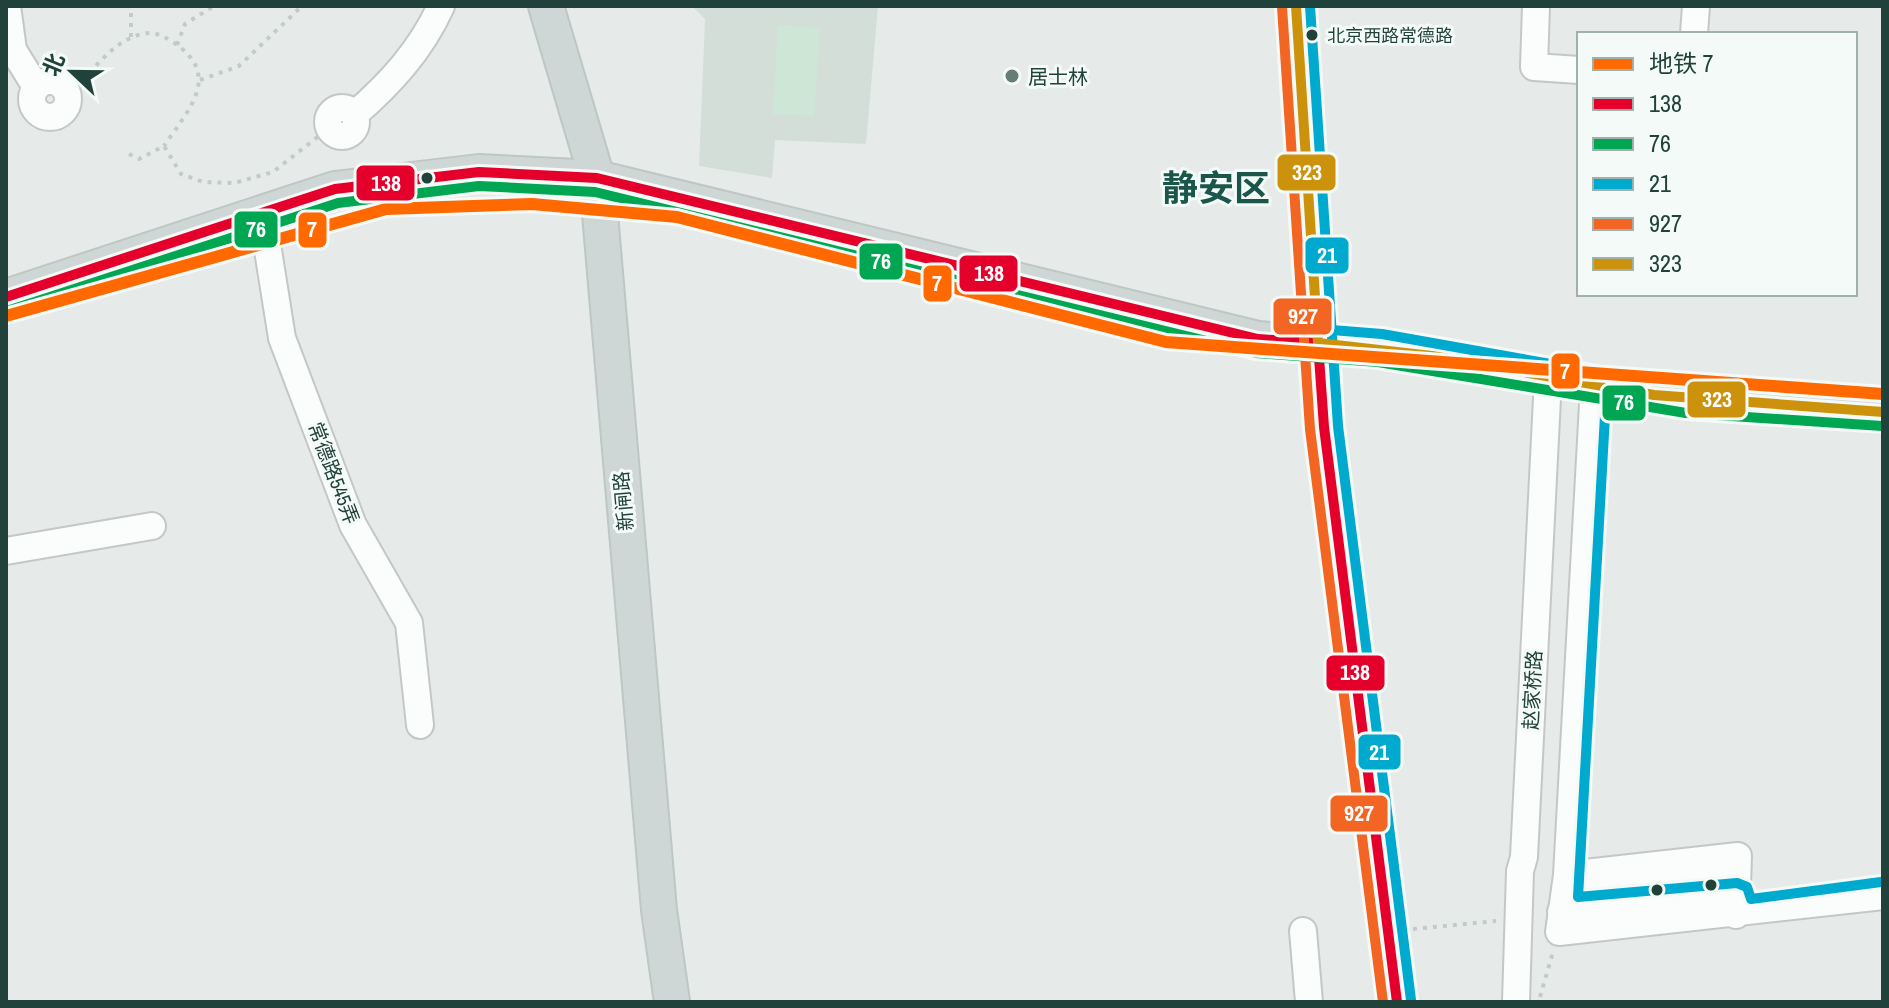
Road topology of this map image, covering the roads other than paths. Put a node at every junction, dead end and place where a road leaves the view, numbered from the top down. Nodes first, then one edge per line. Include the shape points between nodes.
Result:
1 (7, 6) edge
2 (441, 6) edge
3 (546, 6) edge
4 (1296, 6) edge
5 (1696, 6) edge
6 (1540, 23) edge
7 (1694, 32) edge
8 (1577, 70) edge
9 (68, 94) road end
10 (329, 128) road end
11 (597, 178) junction
12 (262, 213) junction
13 (6, 297) edge
14 (1318, 343) junction
15 (1548, 378) junction
16 (1594, 386) junction
17 (1883, 412) edge
18 (152, 526) dead end
19 (6, 551) edge
20 (420, 725) dead end
21 (1737, 896) junction
22 (1883, 896) edge
23 (1563, 902) junction
24 (1303, 931) dead end
25 (672, 1002) edge
26 (1309, 1002) edge
27 (1397, 1002) edge
28 (1516, 1002) edge

1 - 9 street via 13,50 36,87 57,81
2 - 10 street via 428,34 389,85 354,115 351,133 341,136
3 - 11 main road, 新闸路
4 - 14 main road
5 - 7 street
6 - 8 street via 1534,67
11 - 12 main road via 479,172 439,176 335,189
11 - 14 main road via 1258,339
11 - 25 main road, 新闸路 via 659,910
12 - 13 main road
12 - 20 street, 常德路545弄 via 282,338 353,525 409,623
14 - 15 main road via 1380,348
14 - 27 main road via 1324,427
15 - 16 main road
15 - 28 street, 赵家桥路
16 - 17 main road via 1735,403
16 - 23 street
18 - 19 street
21 - 22 street
21 - 23 street
21 - 23 street via 1738,856
24 - 26 street

